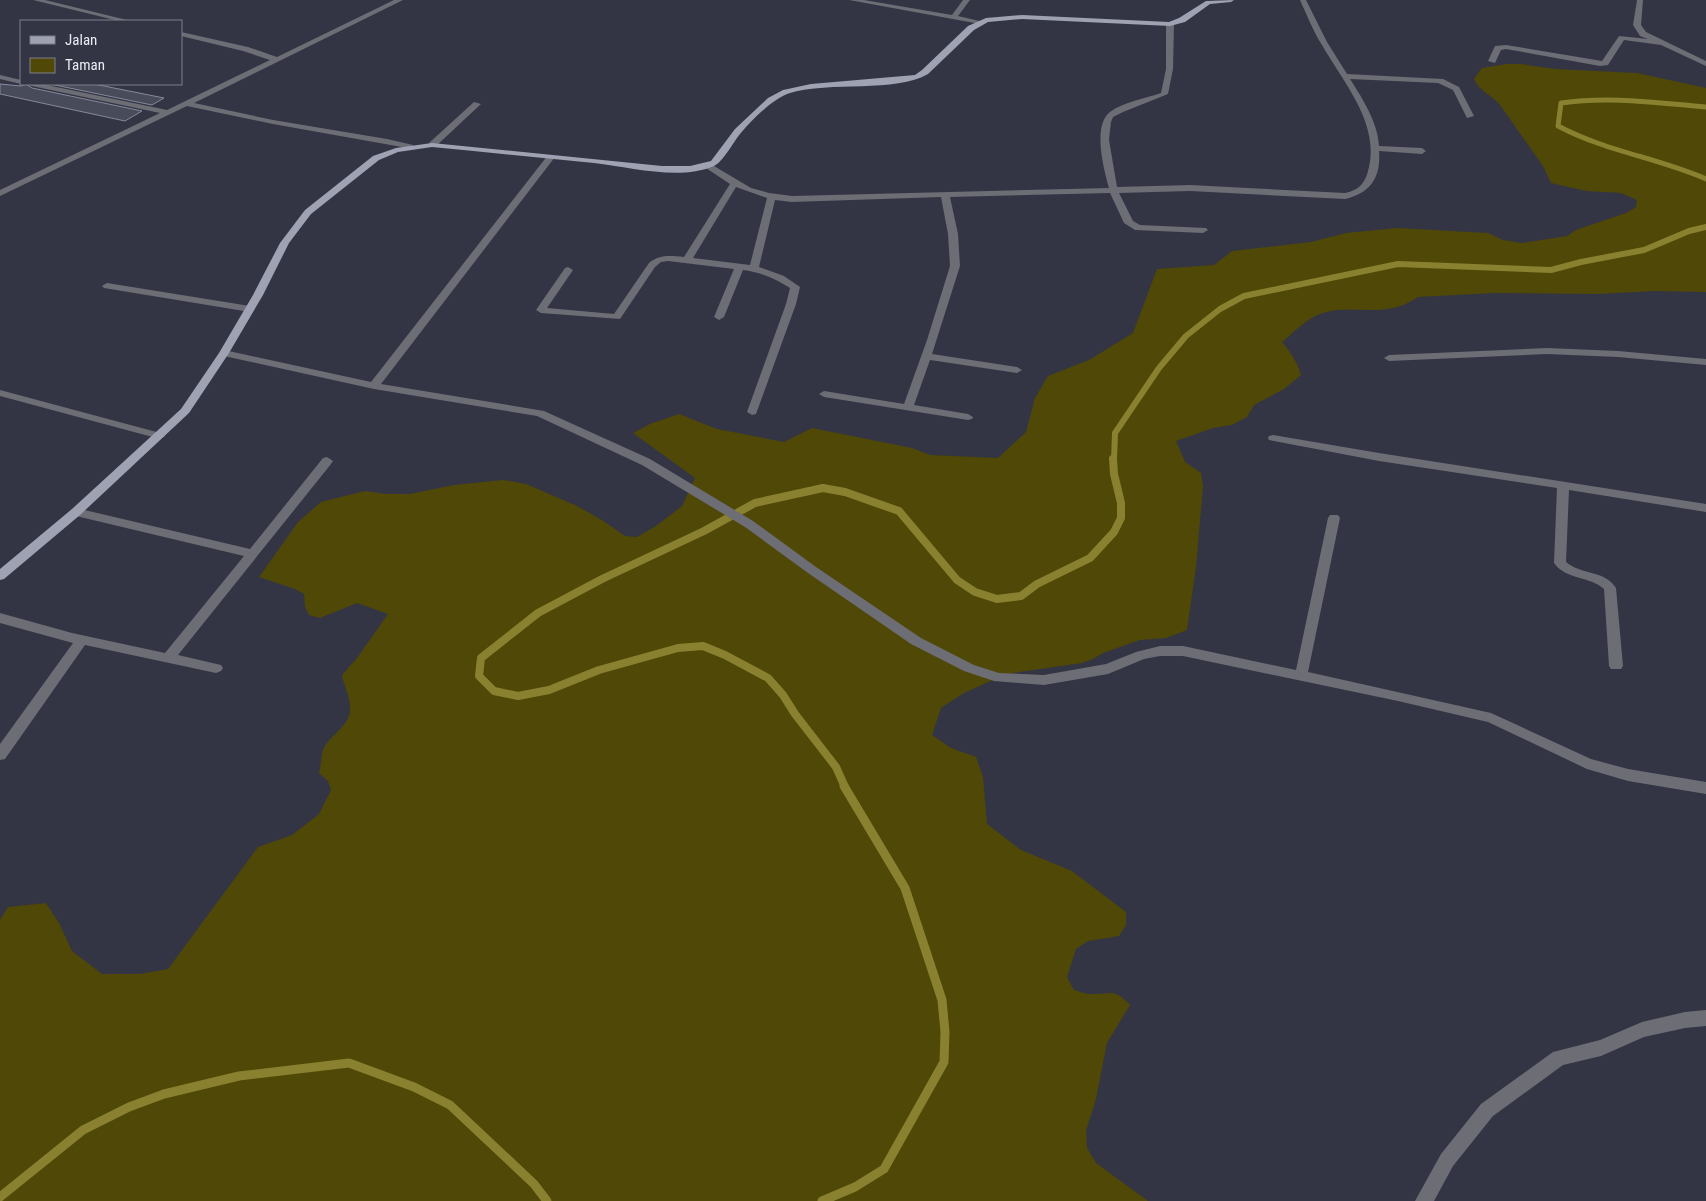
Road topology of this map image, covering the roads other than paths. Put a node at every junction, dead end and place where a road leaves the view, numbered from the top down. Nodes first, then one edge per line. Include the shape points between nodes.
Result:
1 (36, 0) edge
2 (400, 0) edge
3 (852, 0) edge
4 (967, 0) edge
5 (1231, 0) edge
6 (1303, 0) edge
7 (1640, 0) edge
8 (954, 18) junction
9 (123, 20) edge
10 (980, 22) junction
11 (1170, 24) junction
12 (182, 34) edge
13 (1661, 42) junction
14 (276, 59) junction
15 (1492, 61) dead end
16 (1706, 64) edge
17 (1346, 76) junction
18 (0, 77) edge
19 (20, 82) edge
20 (37, 85) edge
21 (185, 103) junction
22 (477, 104) dead end
23 (167, 112) junction
24 (1470, 116) dead end
25 (432, 145) junction
26 (410, 147) junction
27 (1375, 148) junction
28 (1422, 151) dead end
29 (551, 156) junction
30 (709, 166) junction
31 (734, 184) junction
32 (1113, 189) junction
33 (0, 193) edge
34 (945, 194) junction
35 (770, 198) junction
36 (1203, 230) dead end
37 (687, 260) junction
38 (740, 266) junction
39 (754, 268) junction
40 (568, 270) dead end
41 (107, 286) dead end
42 (250, 309) junction
43 (719, 317) dead end
44 (224, 354) junction
45 (926, 356) junction
46 (1390, 358) dead end
47 (1706, 362) edge
48 (1017, 370) dead end
49 (374, 386) junction
50 (0, 393) edge
51 (824, 394) dead end
52 (908, 407) junction
53 (752, 412) dead end
54 (968, 417) dead end
55 (160, 436) junction
56 (1274, 438) dead end
57 (327, 461) dead end
58 (1563, 486) junction
59 (1706, 508) edge
60 (76, 512) junction
61 (1334, 518) dead end
62 (252, 553) junction
63 (0, 576) edge
64 (0, 618) edge
65 (82, 639) junction
66 (169, 658) junction
67 (1616, 666) dead end
68 (216, 668) dead end
69 (1301, 676) junction
70 (0, 755) edge
71 (1706, 788) edge
72 (1706, 1018) edge
73 (1424, 1201) edge

1 - 9 street
2 - 14 street
3 - 8 street
4 - 8 street
5 - 11 main road via 1208,2 1182,20
6 - 17 street via 1326,47
7 - 13 street via 1638,30
8 - 10 street
10 - 11 main road via 1022,17
10 - 30 main road via 917,77 811,86 786,92 771,100 738,131
11 - 32 street via 1168,83 1164,94 1120,109 1110,116 1104,133
12 - 14 street
13 - 15 street via 1622,38 1605,62 1600,64 1506,47 1498,48
13 - 16 street
14 - 21 street
17 - 24 street via 1440,81 1456,89
17 - 27 street via 1368,121
18 - 19 street
20 - 23 street
21 - 23 street
21 - 26 street
22 - 25 street
23 - 33 street
25 - 26 main road
25 - 29 main road
26 - 42 main road via 376,158 308,212 285,243
27 - 28 street
27 - 32 street via 1374,167 1367,187 1345,196 1190,188
29 - 30 main road via 647,166
29 - 49 street
30 - 31 street
31 - 35 street
31 - 37 street
32 - 34 street
32 - 36 street via 1133,226
34 - 35 street via 837,199
34 - 45 street via 955,266
35 - 39 street
37 - 38 street
37 - 40 street via 658,260 617,317 542,310
38 - 39 street
38 - 43 street
39 - 53 street via 796,287
41 - 42 street
42 - 44 main road
44 - 49 street
44 - 55 main road via 186,411
45 - 48 street
45 - 52 street
46 - 47 street via 1547,351
49 - 69 street via 540,412 646,462 749,524 916,641 969,668 999,678 1044,680 1099,671 1160,651 1183,651
50 - 55 street
51 - 52 street
52 - 54 street
55 - 60 main road
56 - 58 street
57 - 62 street
58 - 59 street
58 - 67 street via 1560,562 1569,570 1606,583 1610,588
60 - 62 street
60 - 63 main road
61 - 69 street
62 - 66 street
64 - 65 street
65 - 66 street
65 - 70 street
66 - 68 street
69 - 71 street via 1491,718 1587,763 1628,775
72 - 73 street via 1642,1030 1601,1048 1559,1058 1487,1110 1447,1160

